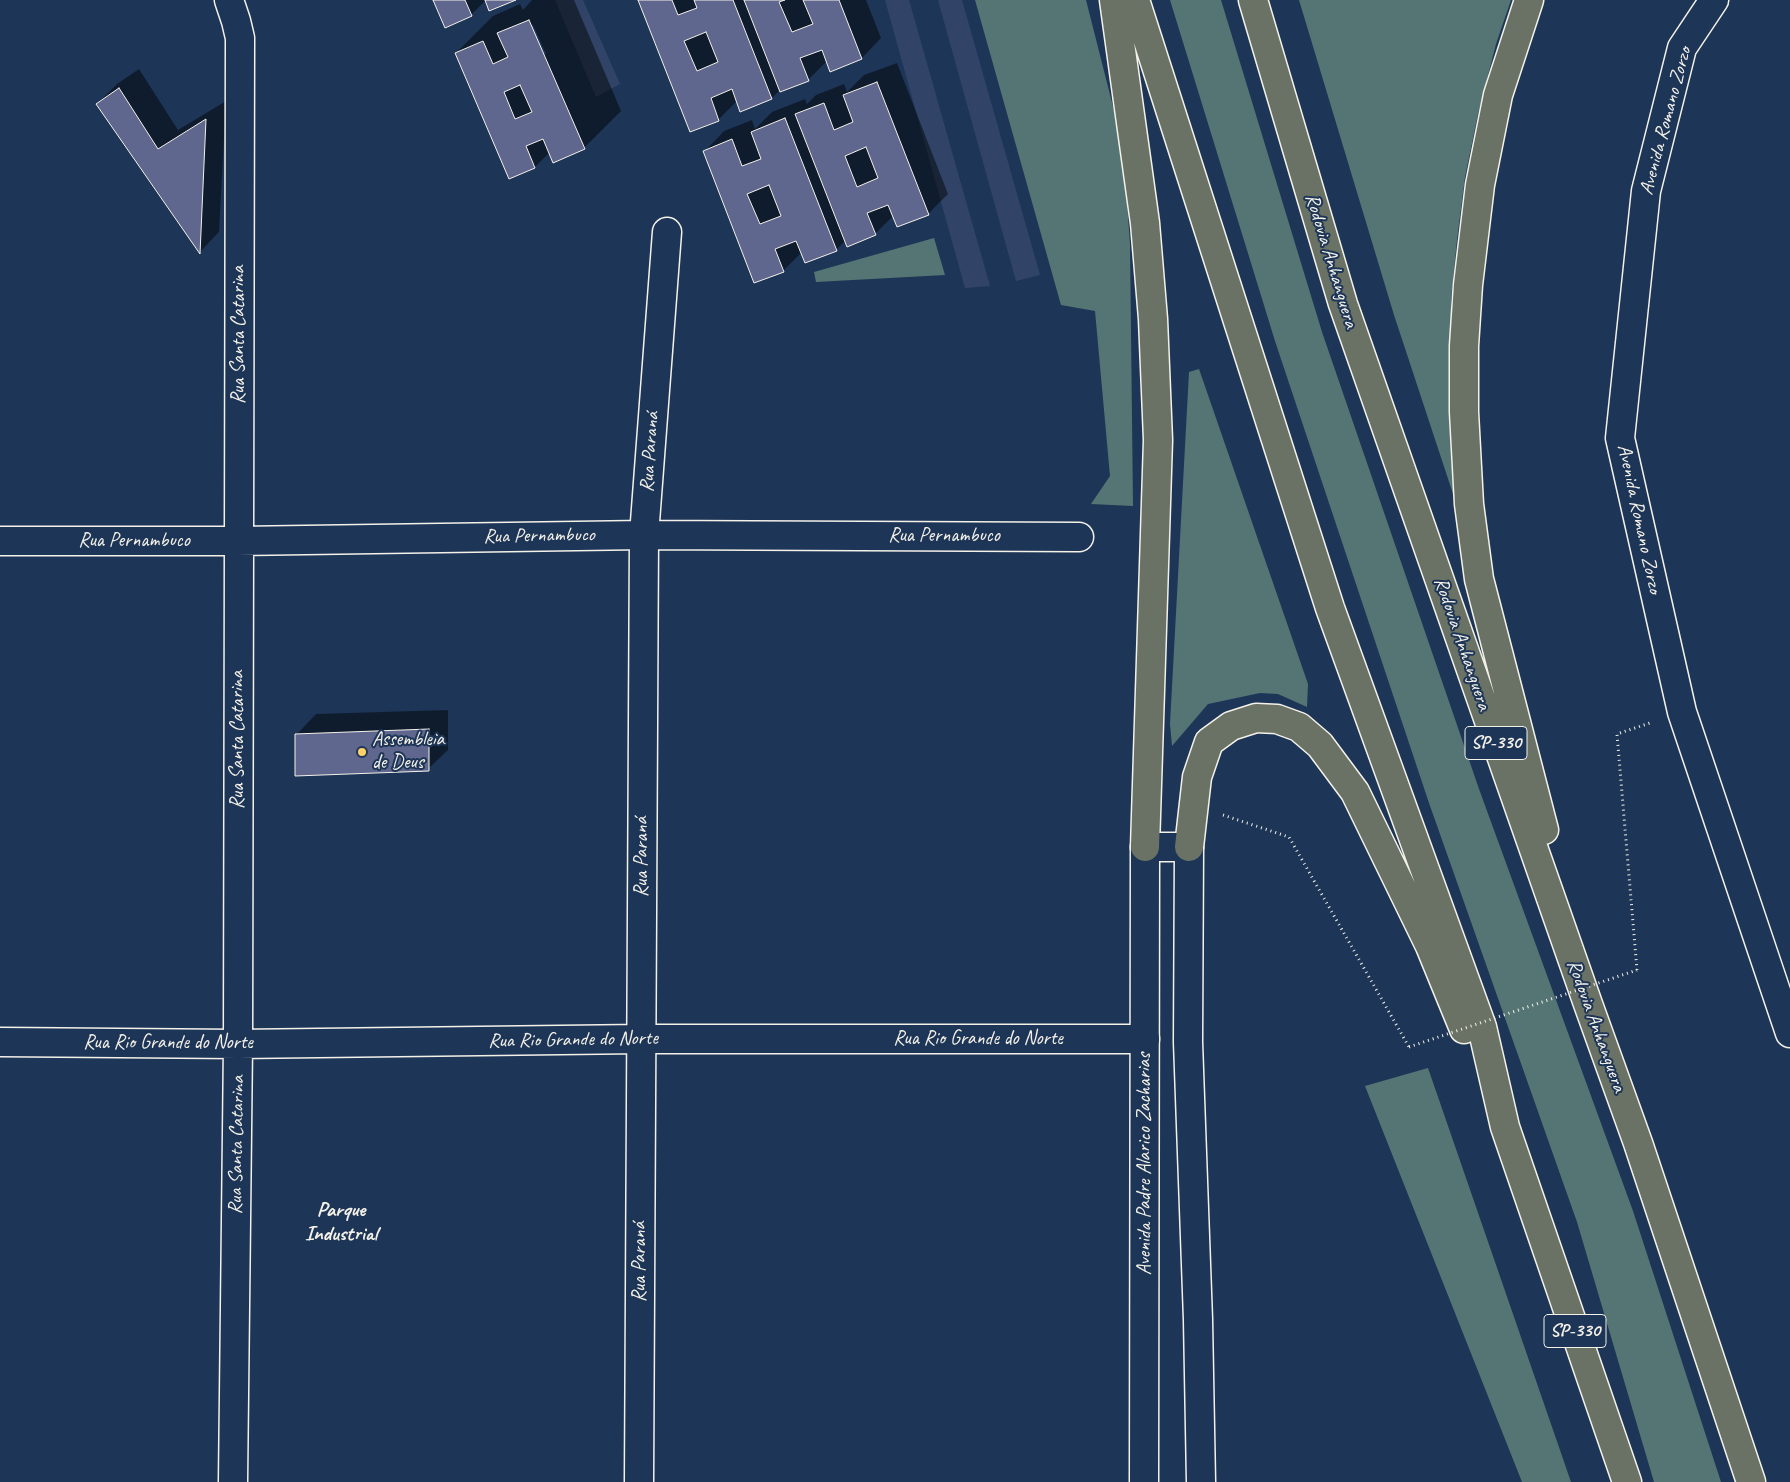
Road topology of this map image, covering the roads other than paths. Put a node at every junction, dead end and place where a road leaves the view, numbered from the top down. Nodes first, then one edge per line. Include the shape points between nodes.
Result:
1 (229, 0) edge
2 (1114, 0) edge
3 (1135, 0) edge
4 (1253, 0) edge
5 (1529, 0) edge
6 (1714, 0) edge
7 (667, 232) dead end
8 (644, 534) junction
9 (1079, 537) dead end
10 (0, 541) edge
11 (238, 541) junction
12 (1145, 846) junction
13 (1189, 847) junction
14 (1588, 1004) junction
15 (1790, 1033) edge
16 (641, 1039) junction
17 (1145, 1039) junction
18 (0, 1042) edge
19 (1188, 1042) junction
20 (238, 1044) junction
21 (1505, 1127) junction
22 (233, 1482) edge
23 (639, 1482) edge
24 (1144, 1482) edge
25 (1201, 1482) edge
26 (1626, 1482) edge
27 (1751, 1482) edge

1 - 11 street, Rua Santa Catarina via 240,38
2 - 12 highway via 1145,223 1158,440
3 - 21 highway, SP-330 via 1330,608 1482,1027
4 - 14 highway, Rodovia Anhanguera / SP-330 via 1343,304
5 - 14 highway via 1498,95 1480,185 1464,346 1469,504 1479,579
6 - 15 street, Avenida Romano Zorzo via 1682,48 1646,191 1620,438 1682,712
7 - 8 street, Rua Paraná
8 - 9 street, Rua Pernambuco
8 - 11 street, Rua Pernambuco
8 - 16 street, Rua Paraná
10 - 11 street, Rua Pernambuco
11 - 20 street, Rua Santa Catarina
12 - 13 street
12 - 17 street, Avenida Padre Alarico Zacharias
13 - 19 street
13 - 21 highway via 1197,777 1209,742 1231,726 1256,718 1278,719 1299,727 1320,745 1355,792 1421,929
14 - 27 highway, Rodovia Anhanguera / SP-330 via 1642,1152
16 - 17 street, Rua Rio Grande do Norte
16 - 20 street, Rua Rio Grande do Norte
16 - 23 street, Rua Paraná
17 - 19 street, Rua Rio Grande do Norte
17 - 24 street, Avenida Padre Alarico Zacharias
18 - 20 street, Rua Rio Grande do Norte
19 - 25 street
20 - 22 street, Rua Santa Catarina
21 - 26 highway, SP-330

